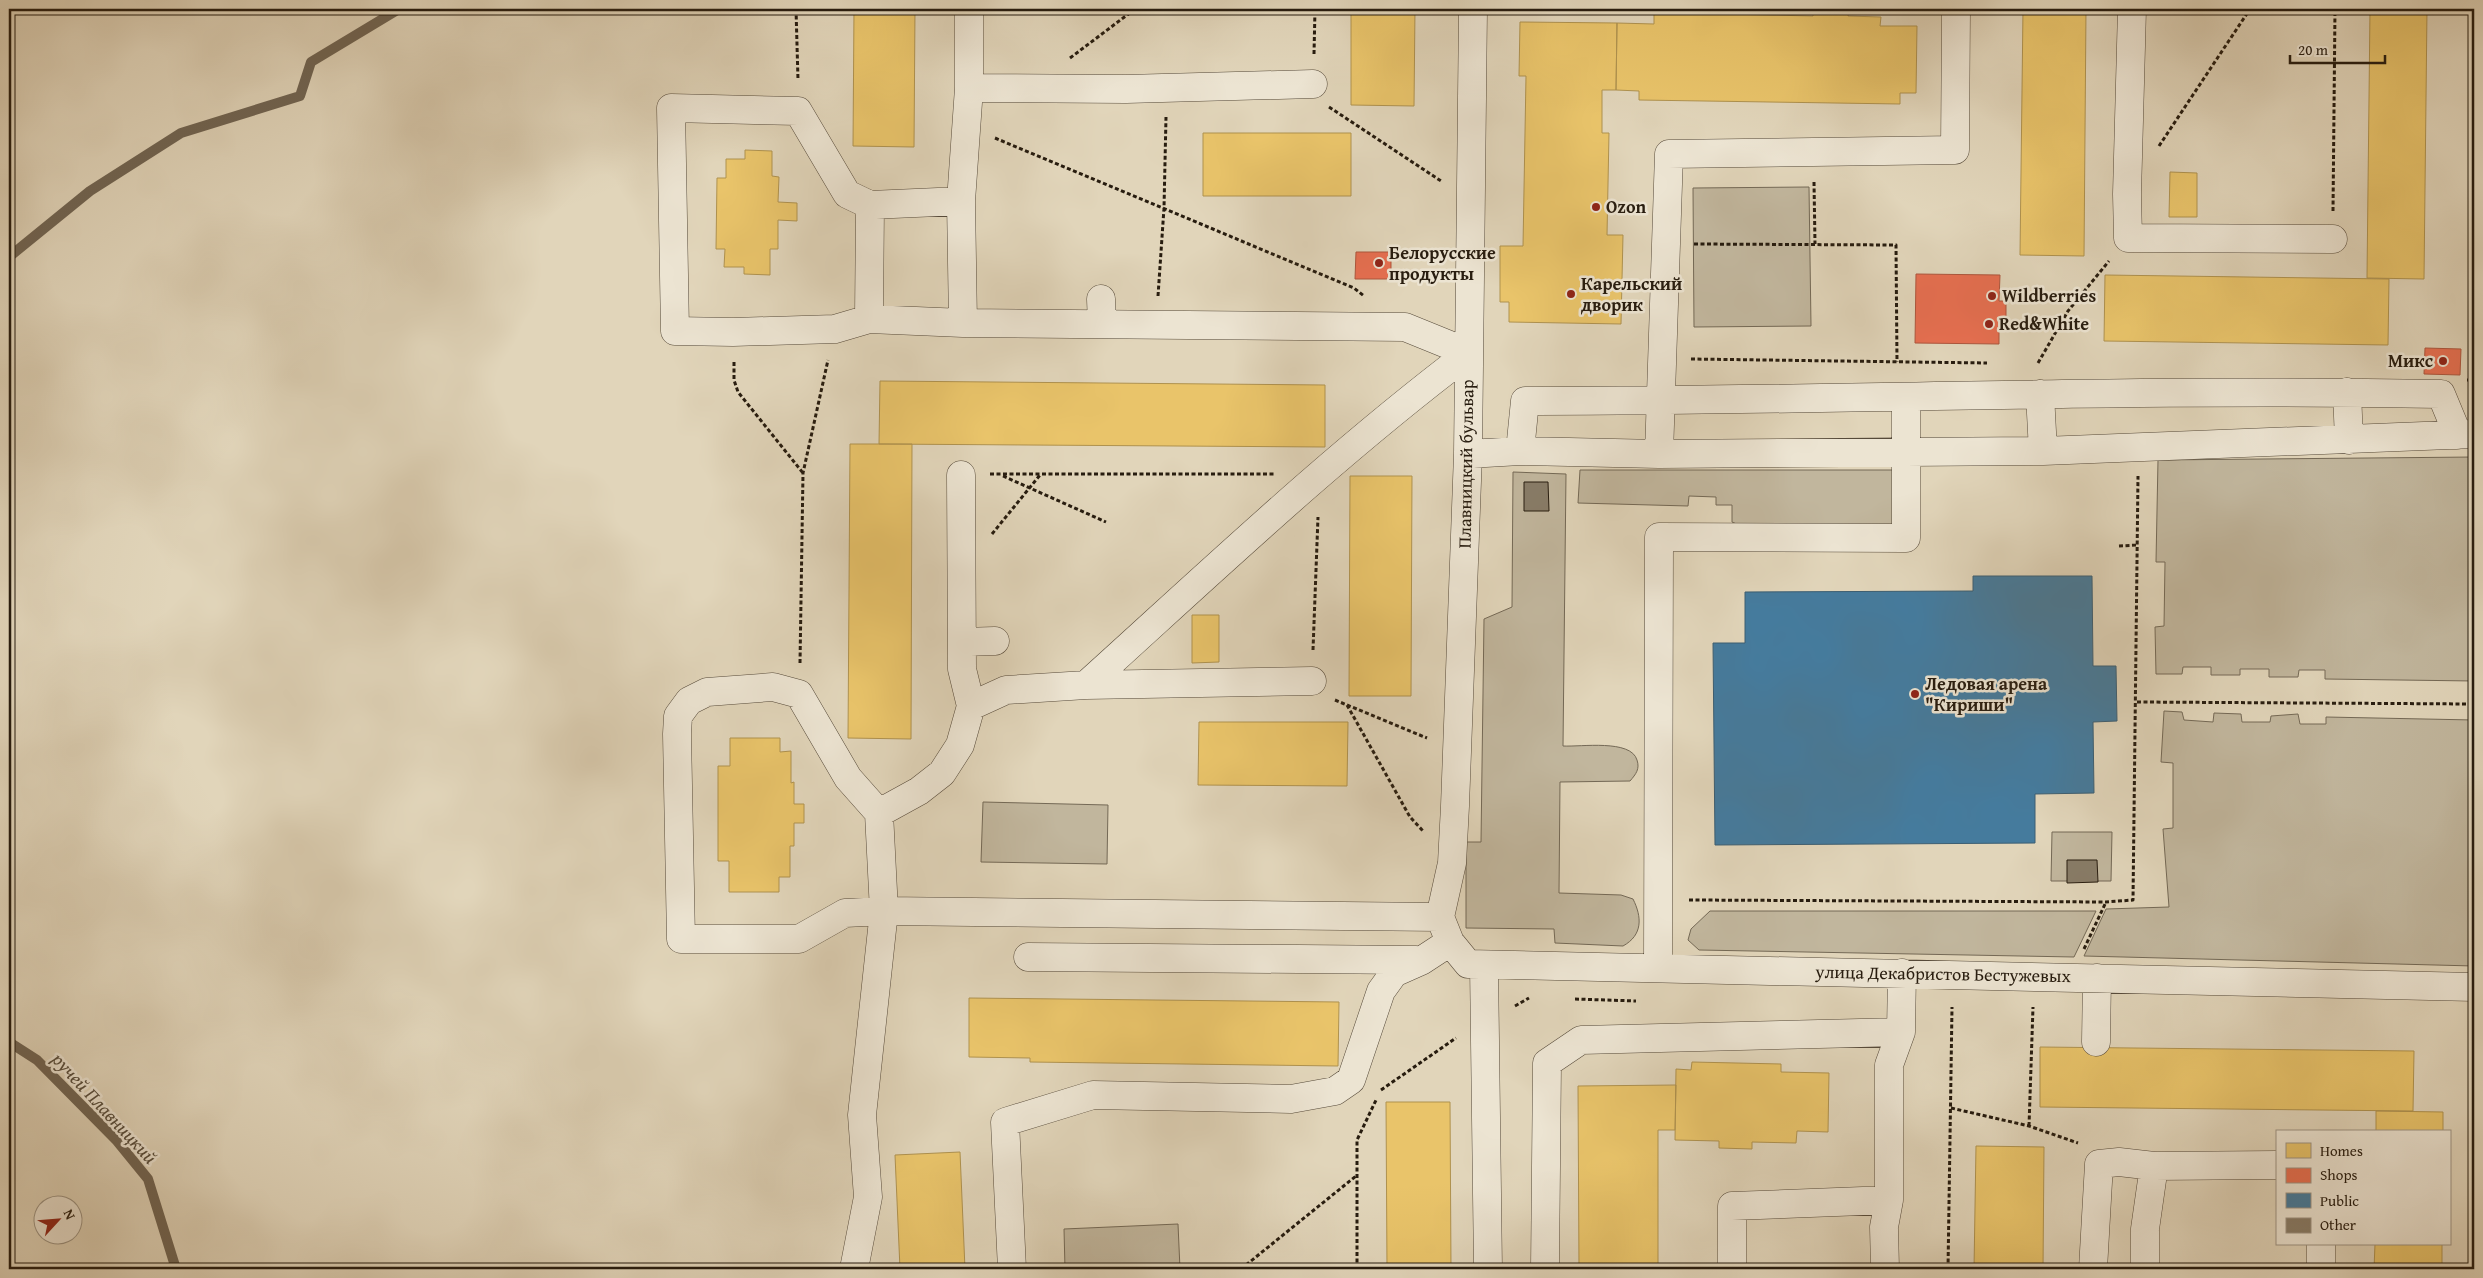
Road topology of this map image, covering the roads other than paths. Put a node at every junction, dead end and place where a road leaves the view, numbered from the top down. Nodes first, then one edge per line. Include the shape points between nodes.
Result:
1 (969, 9) edge
2 (1473, 9) edge
3 (1956, 9) edge
4 (2132, 9) edge
5 (1313, 84) road end
6 (969, 88) junction
7 (961, 201) junction
8 (870, 205) junction
9 (2333, 240) road end
10 (869, 319) junction
11 (963, 323) junction
12 (1469, 353) junction
13 (2347, 392) junction
14 (2040, 394) junction
15 (1906, 398) junction
16 (1661, 401) junction
17 (2466, 434) edge
18 (2349, 440) junction
19 (1520, 451) junction
20 (2043, 451) junction
21 (1906, 453) junction
22 (1468, 454) junction
23 (1659, 454) junction
24 (961, 475) road end
25 (995, 641) dead end
26 (962, 642) junction
27 (1312, 681) road end
28 (1086, 685) junction
29 (971, 706) junction
30 (879, 813) junction
31 (884, 911) junction
32 (1445, 930) junction
33 (1028, 957) dead end
34 (1421, 960) junction
35 (1484, 965) junction
36 (1658, 968) junction
37 (1902, 973) junction
38 (2084, 977) junction
39 (2474, 987) edge
40 (1901, 1032) junction
41 (2096, 1042) dead end
42 (2276, 1165) edge
43 (2154, 1166) junction
44 (1889, 1200) junction
45 (2322, 1246) edge
46 (854, 1269) edge
47 (1012, 1269) edge
48 (1488, 1269) edge
49 (1545, 1269) edge
50 (1732, 1269) edge
51 (1885, 1269) edge
52 (2094, 1269) edge
53 (2145, 1269) edge
54 (2321, 1269) edge

1 - 6 street
2 - 12 street, Плавницкий бульвар
3 - 16 street via 1956,150 1669,154
4 - 9 street via 2128,238
5 - 6 street via 1126,89
6 - 7 street
7 - 8 street
7 - 11 street
8 - 10 street
8 - 10 street via 847,194 798,111 671,108 674,331 835,329
10 - 11 street
11 - 12 street via 1102,311 1157,325 1406,327
12 - 22 street, Плавницкий бульвар
12 - 28 street via 1320,474
13 - 14 street
13 - 17 street via 2441,394
13 - 18 street
14 - 15 street
14 - 20 street
15 - 16 street
15 - 21 street
16 - 19 street via 1525,401
16 - 23 street
17 - 18 street
18 - 20 street
19 - 22 street
19 - 23 street
20 - 21 street
21 - 23 street
21 - 36 street via 1906,538 1659,537
22 - 32 street, Плавницкий бульвар via 1452,863
24 - 26 street
25 - 26 street
26 - 29 street via 962,669
27 - 28 street
28 - 29 street via 1006,690
29 - 30 street via 960,746 942,772 918,791
30 - 31 street
30 - 31 street via 848,778 799,694 773,688 707,692 689,701 678,716 681,939 799,939 845,913
31 - 32 street
31 - 46 street via 862,1115 868,1197
32 - 34 street
32 - 35 street, улица Декабристов Бестужевых via 1468,964
33 - 34 street
34 - 47 street via 1394,972 1381,991 1351,1080 1335,1091 1291,1099 1093,1095 1006,1122
35 - 36 street, улица Декабристов Бестужевых
35 - 48 street
36 - 37 street, улица Декабристов Бестужевых
37 - 38 street, улица Декабристов Бестужевых
37 - 40 street
38 - 39 street, улица Декабристов Бестужевых
38 - 41 street
40 - 44 street via 1889,1065
40 - 49 street via 1582,1040 1548,1063
42 - 43 street
43 - 52 street via 2119,1162 2099,1164
43 - 53 street via 2144,1229
44 - 50 street via 1732,1206
44 - 51 street via 1884,1227
45 - 54 street

